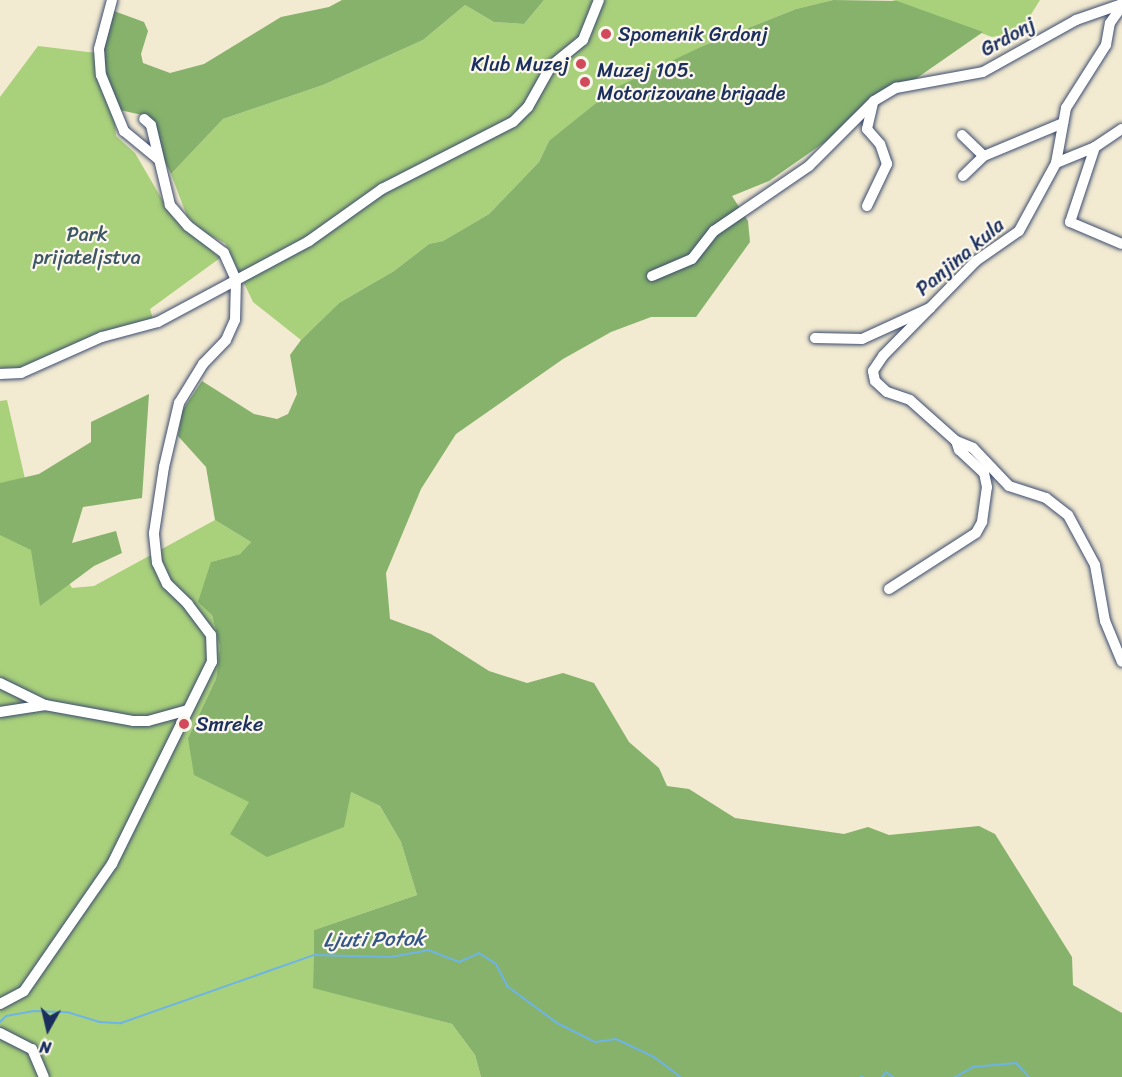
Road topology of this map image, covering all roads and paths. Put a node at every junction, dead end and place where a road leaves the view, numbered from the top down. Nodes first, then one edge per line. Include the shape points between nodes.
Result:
1 (112, 0) edge
2 (599, 0) edge
3 (1122, 5) edge
4 (874, 101) junction
5 (144, 118) dead end
6 (1063, 123) junction
7 (1122, 129) edge
8 (962, 135) dead end
9 (1095, 147) junction
10 (984, 156) junction
11 (158, 159) junction
12 (1056, 164) junction
13 (963, 176) dead end
14 (867, 206) dead end
15 (1122, 244) edge
16 (652, 276) dead end
17 (236, 280) junction
18 (930, 308) junction
19 (814, 338) dead end
20 (0, 374) edge
21 (956, 441) junction
22 (889, 589) dead end
23 (1122, 662) edge
24 (0, 683) edge
25 (45, 705) junction
26 (188, 710) junction
27 (0, 712) edge
28 (0, 1004) edge
29 (0, 1033) edge
30 (44, 1077) edge

1 - 11 street via 99,49 101,75 124,131
2 - 17 street via 583,40 551,66 522,115 382,189 309,241
3 - 4 street, Grdonj via 1076,20 999,65 896,88
3 - 6 street, Panjina kula via 1110,23 1106,45 1066,108
4 - 14 street via 867,129 880,144 887,164
4 - 16 street, Grdonj via 809,166 714,231 692,259
5 - 11 street via 151,124
6 - 10 street
6 - 12 street, Panjina kula
7 - 9 street
8 - 10 street
9 - 12 street
9 - 15 street via 1070,222
10 - 13 street
11 - 17 street via 170,205 188,226 224,253
12 - 18 street, Panjina kula via 1019,231 976,261
17 - 20 street via 158,322 102,337 21,373
17 - 26 street via 235,320 226,340 203,364 179,403 154,533 157,563 166,584 188,604 211,635 212,662
18 - 19 street, Panjina kula via 862,339
18 - 21 street via 873,371 880,388 910,399
21 - 22 street via 959,450 984,473 987,487 982,522 975,533
21 - 23 street via 989,461 1009,486 1046,498 1068,515 1095,564 1106,621
24 - 25 street
25 - 26 street via 141,722
25 - 27 street
26 - 28 street via 134,824 97,888 24,991
29 - 30 street via 32,1049

